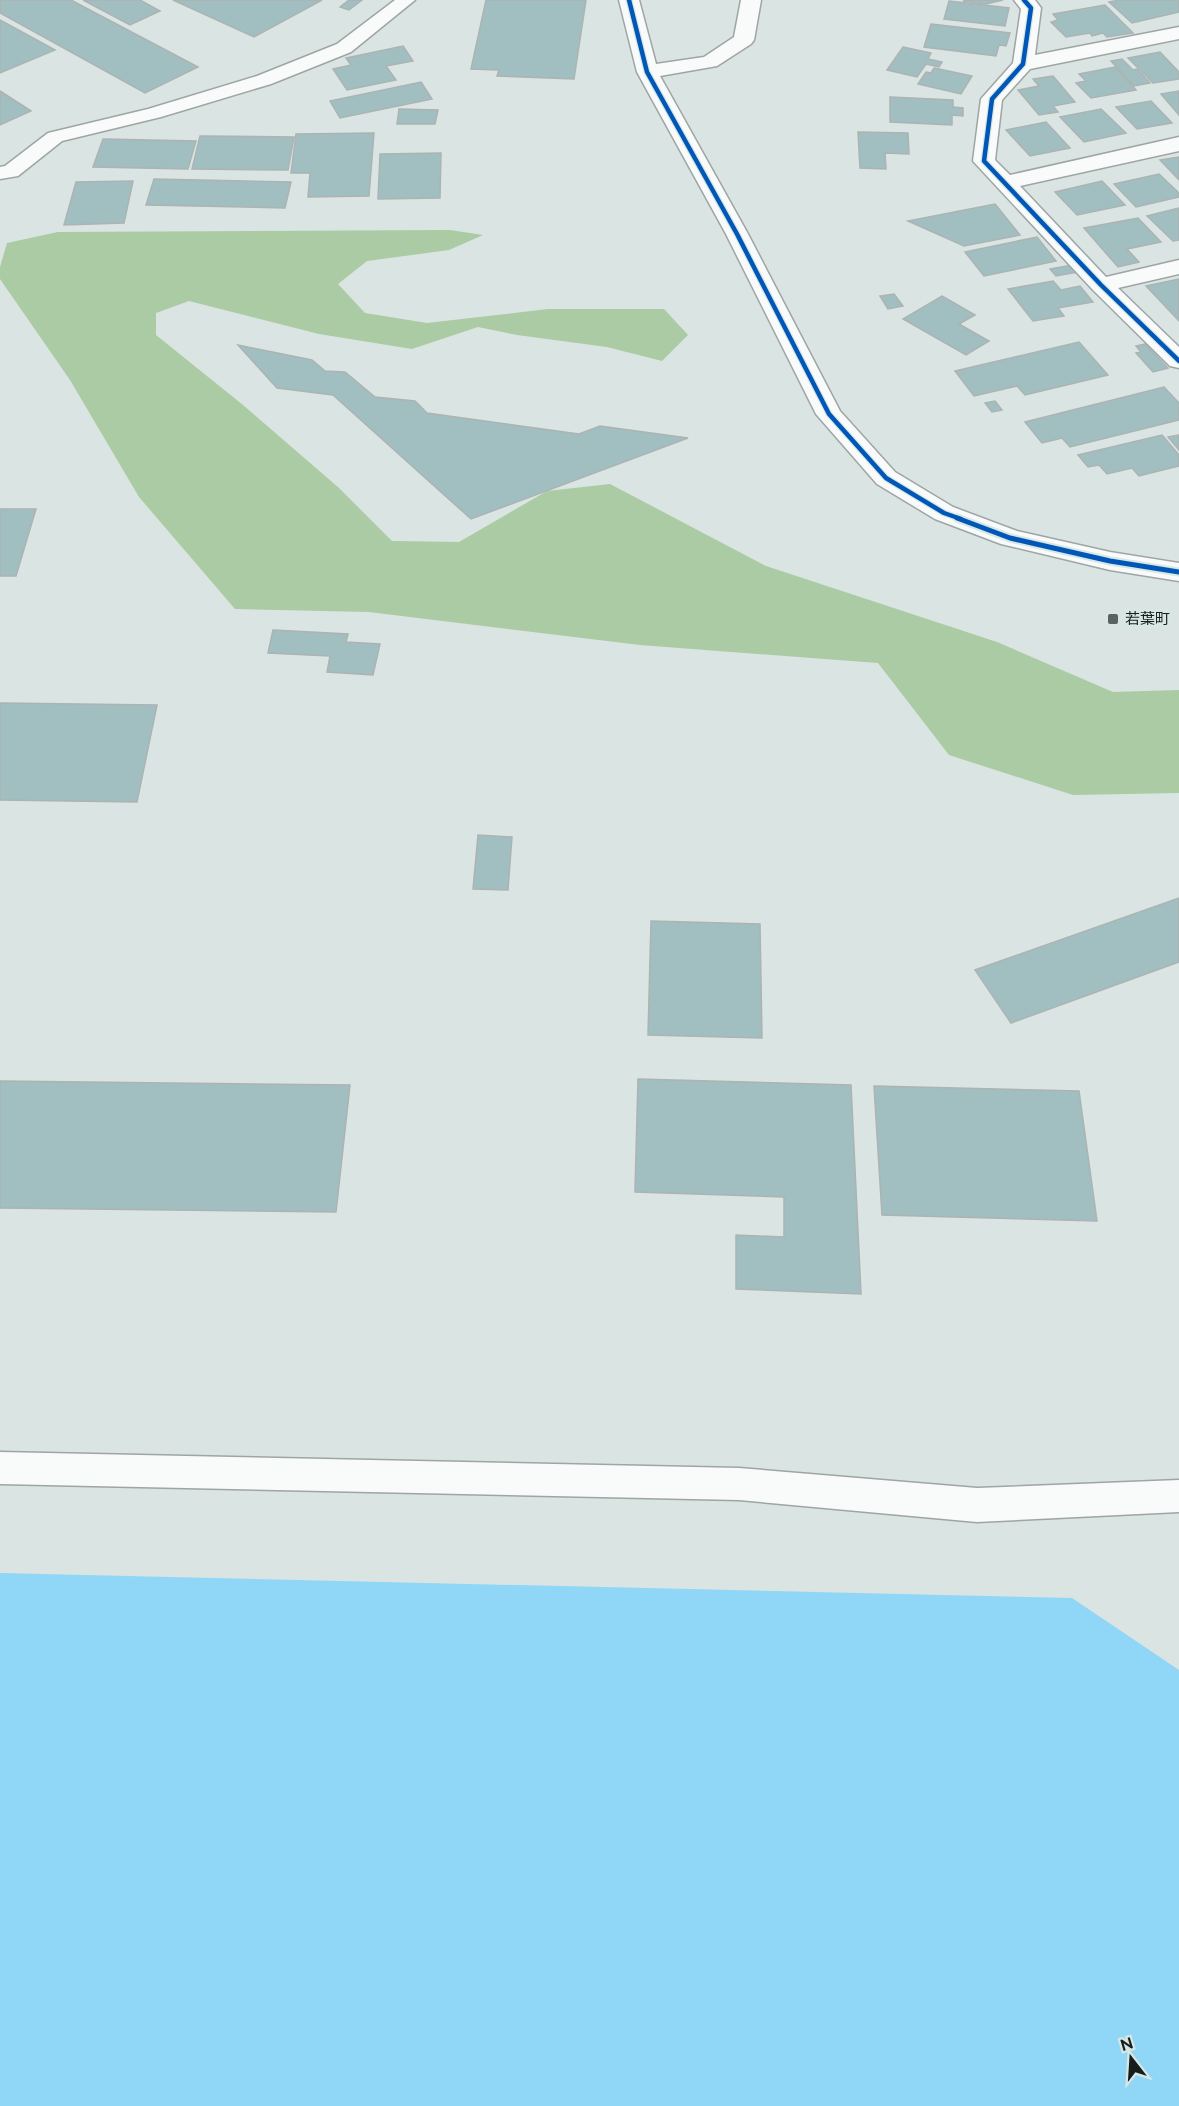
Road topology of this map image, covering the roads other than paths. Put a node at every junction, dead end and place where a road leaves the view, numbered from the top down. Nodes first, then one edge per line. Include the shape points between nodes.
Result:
1 (406, 0) edge
2 (629, 0) edge
3 (751, 0) edge
4 (1024, 0) edge
5 (1179, 33) edge
6 (1023, 64) junction
7 (647, 72) junction
8 (1179, 144) edge
9 (0, 173) edge
10 (1005, 183) junction
11 (1179, 267) edge
12 (1101, 285) junction
13 (1179, 361) edge
14 (1179, 572) edge
15 (0, 1468) edge
16 (1179, 1496) edge

1 - 9 lane via 344,48 264,80 55,137 11,172
2 - 7 street
3 - 7 street via 744,40 711,62
4 - 6 street via 1031,8
5 - 6 street
6 - 10 street via 992,99 984,161
7 - 14 street via 737,234 829,414 886,478 944,513 1010,538
8 - 10 street
10 - 12 street
11 - 12 street
12 - 13 street
15 - 16 lane via 739,1484 977,1504

